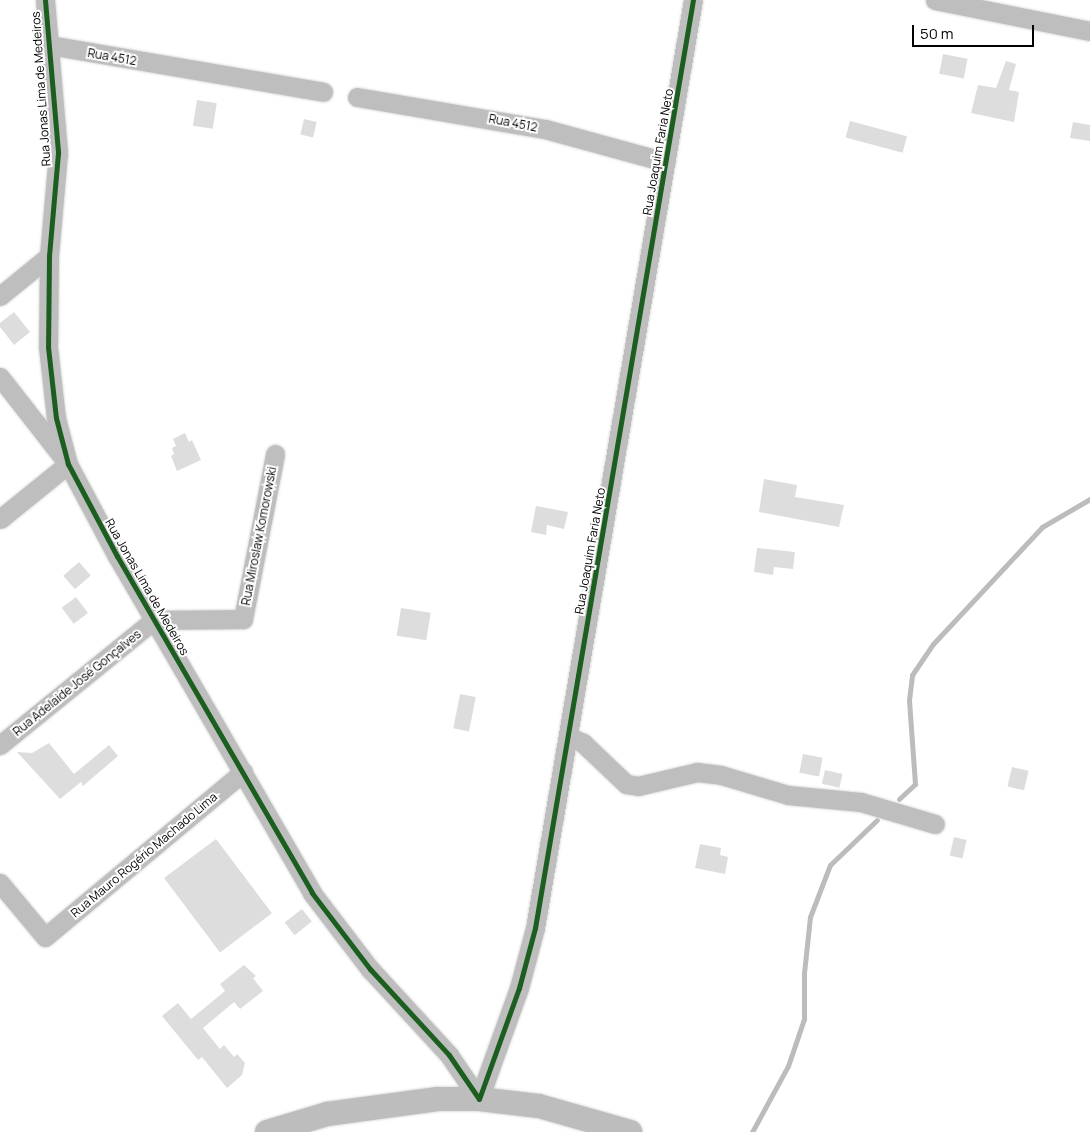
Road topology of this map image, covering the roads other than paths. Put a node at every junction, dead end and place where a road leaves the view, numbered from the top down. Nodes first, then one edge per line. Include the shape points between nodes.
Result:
1 (45, 0) edge
2 (693, 0) edge
3 (935, 0) edge
4 (1090, 31) edge
5 (49, 45) junction
6 (323, 92) dead end
7 (357, 97) dead end
8 (666, 162) junction
9 (49, 256) junction
10 (0, 296) edge
11 (0, 377) edge
12 (275, 454) dead end
13 (68, 464) junction
14 (0, 519) edge
15 (154, 620) junction
16 (569, 737) junction
17 (0, 745) edge
18 (244, 772) junction
19 (935, 824) dead end
20 (0, 883) edge
21 (479, 1099) junction
22 (267, 1132) edge
23 (630, 1132) edge

1 - 5 street, Rua Jonas Lima de Medeiros
2 - 8 street, Rua Joaquim Faria Neto
3 - 4 street
5 - 6 street, Rua 4512
5 - 9 street, Rua Jonas Lima de Medeiros via 58,153
7 - 8 street, Rua 4512 via 545,129
8 - 16 street, Rua Joaquim Faria Neto
9 - 10 street
9 - 13 street, Rua Jonas Lima de Medeiros via 51,389
11 - 13 street
12 - 15 street, Rua Miroslaw Komorowski via 243,619
13 - 14 street
13 - 15 street, Rua Jonas Lima de Medeiros
15 - 17 street, Rua Adelaide José Gonçalves
15 - 18 street, Rua Jonas Lima de Medeiros
16 - 19 street via 583,743 626,784 638,786 697,772 729,777 788,795 861,802
16 - 21 street, Rua Joaquim Faria Neto via 535,928 519,988
18 - 20 street, Rua Mauro Rogério Machado Lima via 45,937
18 - 21 street, Rua Jonas Lima de Medeiros via 312,893 337,929 449,1055
21 - 22 main road via 438,1099 327,1114
21 - 23 main road via 539,1106

